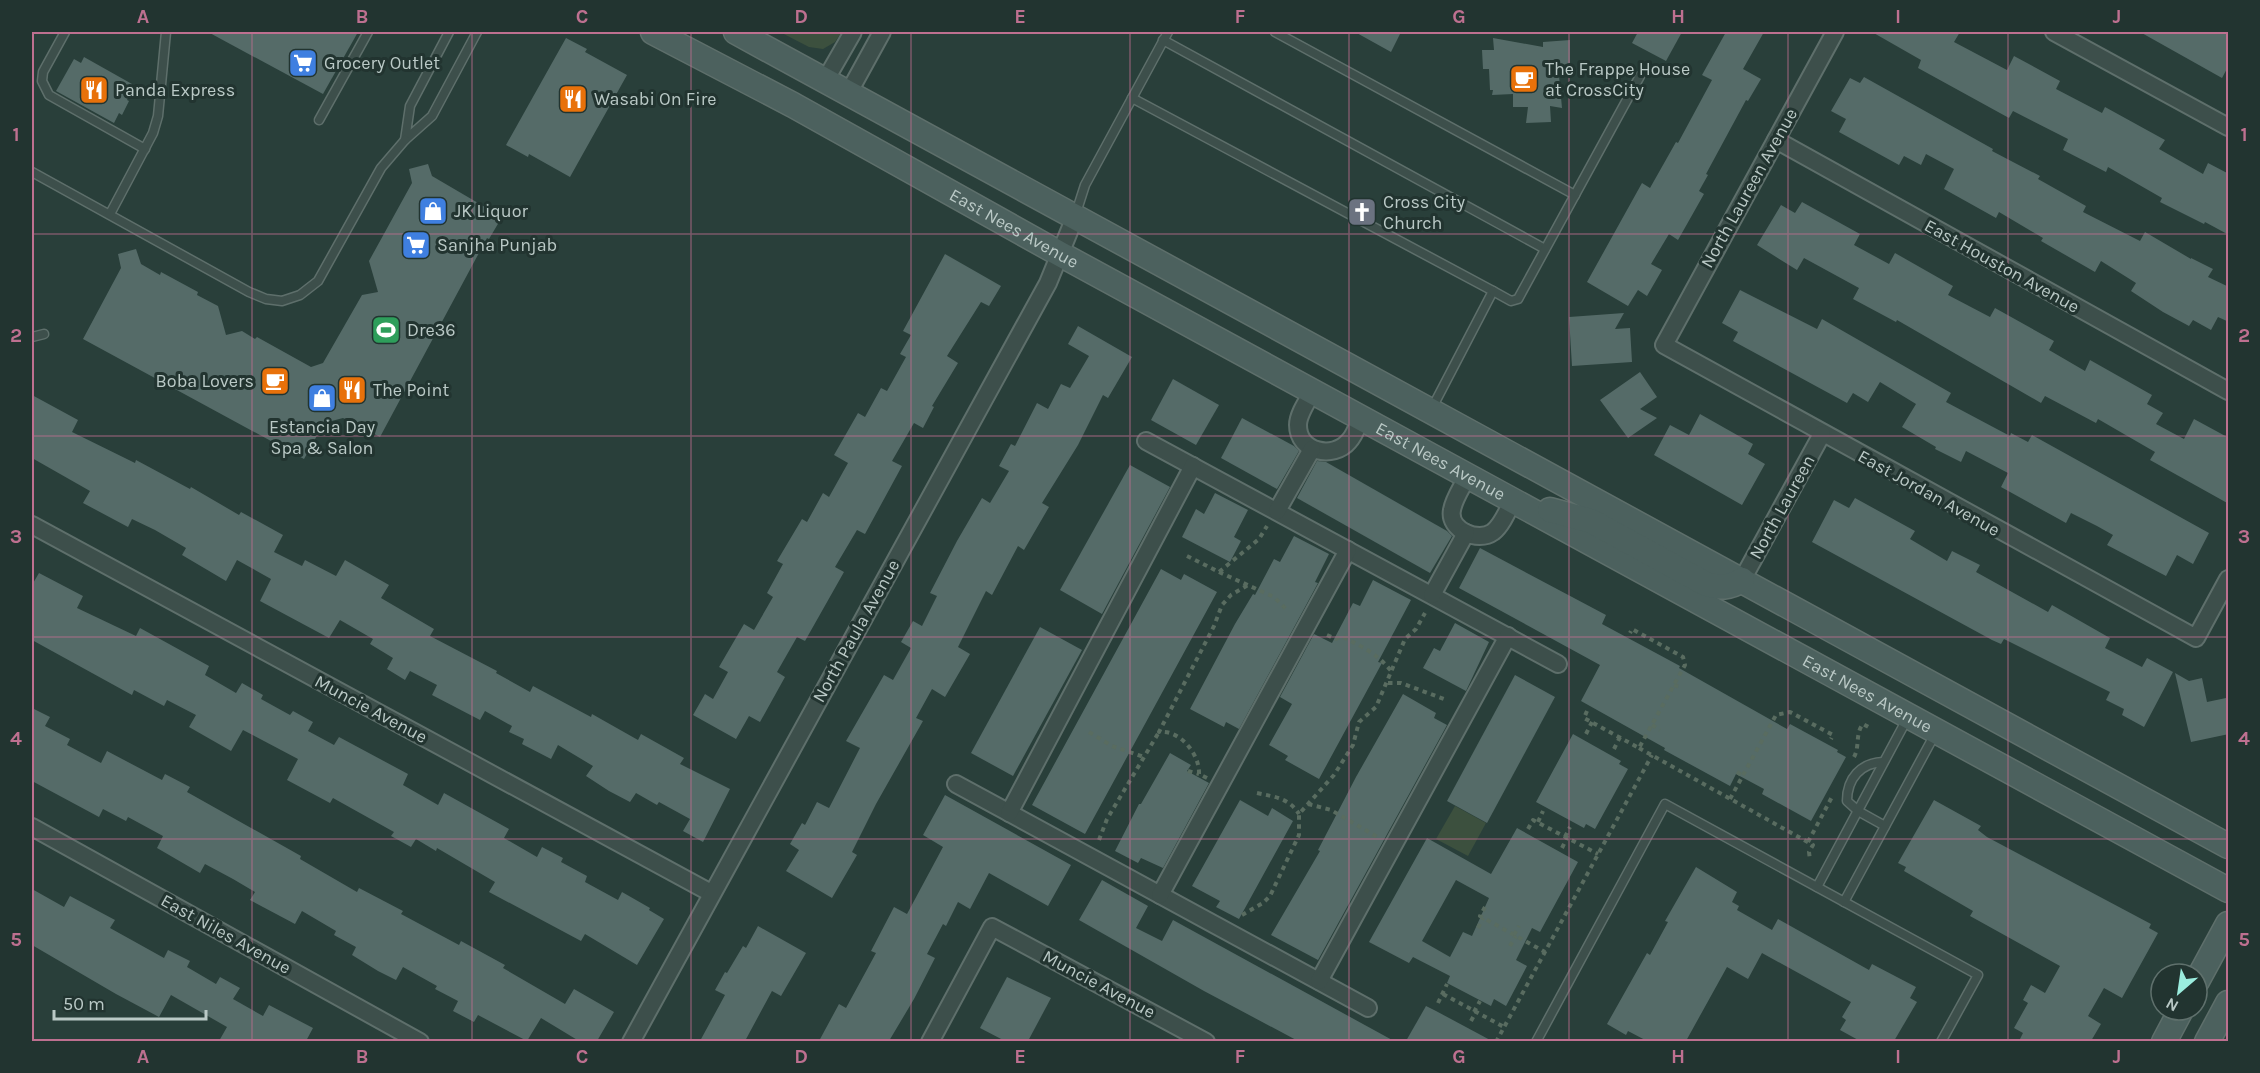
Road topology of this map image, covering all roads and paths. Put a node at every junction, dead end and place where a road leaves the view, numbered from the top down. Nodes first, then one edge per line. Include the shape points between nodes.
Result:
1 (64, 32) edge
2 (166, 32) edge
3 (368, 32) edge
4 (449, 32) edge
5 (477, 32) edge
6 (652, 32) edge
7 (736, 32) edge
8 (853, 32) edge
9 (882, 32) edge
10 (1275, 32) edge
11 (1835, 32) edge
12 (2054, 32) edge
13 (1166, 35) edge
14 (1640, 76) dead end
15 (826, 79) junction
16 (849, 92) junction
17 (1132, 98) junction
18 (319, 120) dead end
19 (2229, 127) edge
20 (405, 140) junction
21 (1776, 140) junction
22 (145, 149) junction
23 (32, 172) edge
24 (1575, 195) junction
25 (110, 214) junction
26 (1075, 217) junction
27 (1545, 249) junction
28 (1060, 254) junction
29 (1493, 291) junction
30 (44, 334) dead end
31 (32, 337) edge
32 (1664, 345) joint
33 (1313, 391) junction
34 (2229, 391) edge
35 (1431, 412) junction
36 (1362, 417) junction
37 (1822, 434) junction
38 (1146, 441) dead end
39 (1312, 449) junction
40 (1193, 466) junction
41 (1468, 476) junction
42 (1513, 500) junction
43 (1277, 512) junction
44 (32, 525) edge
45 (1267, 526) dead end
46 (1466, 533) junction
47 (1348, 550) junction
48 (1187, 556) dead end
49 (1219, 572) junction
50 (2229, 579) edge
51 (1742, 580) junction
52 (1248, 585) junction
53 (1432, 596) junction
54 (1288, 611) dead end
55 (1425, 613) dead end
56 (1630, 633) dead end
57 (1327, 635) dead end
58 (1508, 636) junction
59 (1558, 664) dead end
60 (1393, 672) junction
61 (1388, 683) junction
62 (1674, 685) junction
63 (1682, 688) dead end
64 (1444, 699) dead end
65 (1587, 711) dead end
66 (1908, 716) junction
67 (1592, 722) junction
68 (1652, 725) junction
69 (1660, 730) dead end
70 (1937, 731) junction
71 (1089, 732) dead end
72 (1160, 732) junction
73 (1586, 734) dead end
74 (1620, 738) junction
75 (1831, 739) dead end
76 (1639, 748) junction
77 (1614, 749) dead end
78 (1652, 755) junction
79 (1144, 757) junction
80 (1884, 762) junction
81 (1188, 771) dead end
82 (1737, 772) dead end
83 (1199, 774) junction
84 (1743, 776) junction
85 (1212, 781) dead end
86 (956, 784) dead end
87 (1257, 793) dead end
88 (1730, 799) junction
89 (1308, 804) junction
90 (1857, 811) junction
91 (1543, 812) dead end
92 (1009, 813) junction
93 (1299, 814) junction
94 (1538, 822) junction
95 (1885, 826) junction
96 (32, 827) edge
97 (1570, 827) dead end
98 (1528, 829) dead end
99 (1566, 837) junction
100 (1099, 840) dead end
101 (1385, 841) dead end
102 (2229, 846) edge
103 (1562, 848) dead end
104 (1598, 855) junction
105 (1810, 860) dead end
106 (1817, 887) junction
107 (2229, 890) edge
108 (711, 893) junction
109 (1160, 895) junction
110 (1844, 902) junction
111 (1485, 907) dead end
112 (1242, 915) dead end
113 (1483, 918) junction
114 (2229, 924) edge
115 (1518, 926) dead end
116 (1478, 928) dead end
117 (1515, 935) junction
118 (1510, 946) dead end
119 (1545, 952) junction
120 (2208, 962) edge
121 (1319, 981) junction
122 (1447, 984) dead end
123 (1443, 994) junction
124 (1480, 1001) dead end
125 (1437, 1003) dead end
126 (2229, 1003) edge
127 (1368, 1008) dead end
128 (1475, 1012) junction
129 (1471, 1021) dead end
130 (2174, 1022) edge
131 (1504, 1028) junction
132 (420, 1041) edge
133 (631, 1041) edge
134 (930, 1041) edge
135 (1206, 1041) edge
136 (1496, 1041) edge
137 (1536, 1041) edge
138 (1941, 1041) edge
139 (2164, 1041) edge
140 (2206, 1041) edge

1 - 22 lane via 43,72 42,81 50,95
2 - 22 lane via 158,116
3 - 18 lane
4 - 20 lane via 410,106
5 - 20 lane via 432,117
6 - 28 main road, East Nees Avenue via 793,105
7 - 15 main road, East Nees Avenue
8 - 15 street
9 - 16 street
10 - 24 lane
11 - 21 street, North Laureen Avenue
12 - 19 street
13 - 17 lane
13 - 27 lane
14 - 24 lane
15 - 16 main road, East Nees Avenue
16 - 26 main road, East Nees Avenue
17 - 26 lane via 1085,185
17 - 29 lane
20 - 25 lane via 381,168 318,281 310,289 282,301 249,292
21 - 32 street, North Laureen Avenue
21 - 34 street, East Houston Avenue
22 - 25 lane
23 - 25 lane
24 - 27 lane
26 - 28 street, North Paula Avenue
26 - 35 main road, East Nees Avenue
27 - 29 lane via 1518,299 1511,301
28 - 33 main road, East Nees Avenue
28 - 108 street, North Paula Avenue via 1048,283
29 - 35 lane
30 - 31 lane
32 - 37 street, East Jordan Avenue
33 - 36 main road, East Nees Avenue
33 - 39 street via 1298,423 1300,435
35 - 51 main road, East Nees Avenue
36 - 39 street via 1350,441 1337,450
36 - 41 main road, East Nees Avenue
37 - 50 street, East Jordan Avenue via 2196,638
37 - 51 street, North Laureen
38 - 40 street
39 - 43 street
40 - 43 street
40 - 92 street
41 - 42 main road, East Nees Avenue
41 - 46 street via 1452,510 1456,526
42 - 46 street via 1495,531 1475,536
42 - 51 main road via 1591,521 1706,584 1723,588
42 - 66 main road, East Nees Avenue
43 - 47 street
44 - 108 street, Muncie Avenue
45 - 49 path via 1259,539
46 - 53 street
47 - 53 street
47 - 109 street
48 - 49 path
49 - 52 path
51 - 102 main road, East Nees Avenue
52 - 54 path via 1274,597
52 - 72 path via 1222,604
53 - 58 street
55 - 60 path via 1405,639
56 - 62 path via 1632,629 1683,657 1685,665
57 - 60 path via 1336,639 1341,636 1372,651
58 - 59 street
58 - 121 street
60 - 61 path
61 - 64 path via 1401,683
61 - 89 path via 1376,707 1359,722 1353,745 1334,775
62 - 63 path
62 - 68 path
65 - 67 path via 1584,718
66 - 70 main road, East Nees Avenue
66 - 80 lane
67 - 73 path
67 - 74 path
68 - 69 path
68 - 76 path
70 - 95 lane
70 - 107 main road, East Nees Avenue
71 - 79 path via 1112,746
72 - 79 path
72 - 83 path via 1168,730 1180,736 1200,768
74 - 76 path
74 - 77 path
75 - 84 path via 1833,735 1790,712 1776,715
76 - 78 path
78 - 88 path
78 - 104 path
79 - 100 path
80 - 90 lane
80 - 90 lane via 1871,762 1851,781 1847,801
81 - 83 path
82 - 84 path
83 - 85 path
84 - 88 path
86 - 92 street
87 - 93 path via 1293,805
88 - 105 path via 1813,845
89 - 93 path
89 - 101 path via 1331,810
90 - 95 lane
90 - 106 lane
91 - 94 path
92 - 109 street
93 - 112 path via 1299,835 1270,896
94 - 98 path via 1533,820
94 - 99 path
95 - 110 lane
96 - 132 street, East Niles Avenue
97 - 99 path
99 - 103 path
99 - 104 path
104 - 119 path
106 - 110 lane
106 - 137 lane via 1665,804
108 - 133 street, North Paula Avenue
109 - 121 street
110 - 138 lane via 1978,975
111 - 113 path via 1480,916
113 - 116 path
113 - 117 path
114 - 120 main road
115 - 117 path
117 - 118 path
117 - 119 path
119 - 131 path
121 - 127 street
122 - 123 path
123 - 125 path
123 - 128 path
124 - 128 path
126 - 140 main road
128 - 129 path
128 - 131 path
130 - 139 main road
131 - 136 path
134 - 135 street, Muncie Avenue via 992,927

